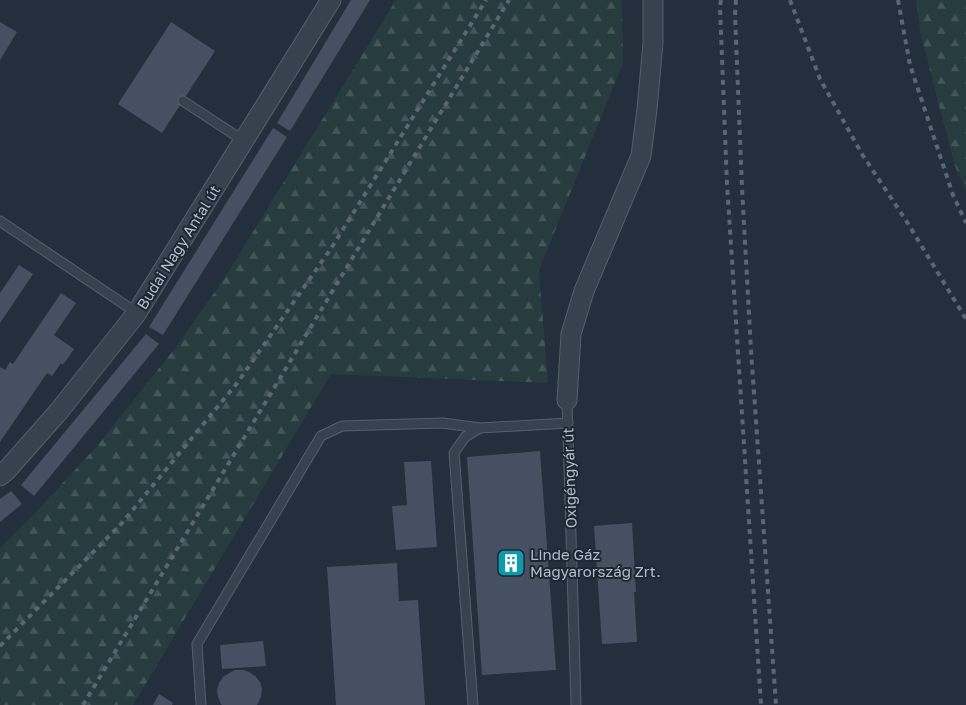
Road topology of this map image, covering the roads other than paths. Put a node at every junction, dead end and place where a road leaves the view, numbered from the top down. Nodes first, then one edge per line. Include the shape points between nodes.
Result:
1 (653, 0) edge
2 (326, 3) edge
3 (182, 101) dead end
4 (244, 141) junction
5 (0, 221) edge
6 (137, 314) junction
7 (567, 400) joint
8 (568, 423) junction
9 (480, 428) junction
10 (0, 476) edge
11 (201, 705) edge
12 (474, 705) edge
13 (576, 705) edge

1 - 7 street via 653,43 641,156 576,317 571,334
2 - 4 street, Budai Nagy Antal út
3 - 4 lane
4 - 6 street, Budai Nagy Antal út
5 - 6 lane
6 - 10 street, Budai Nagy Antal út
7 - 8 lane, Oxigéngyár út
8 - 9 lane
8 - 13 lane, Oxigéngyár út
9 - 11 lane via 443,423 342,426 321,436 197,644
9 - 12 lane via 465,437 454,453

